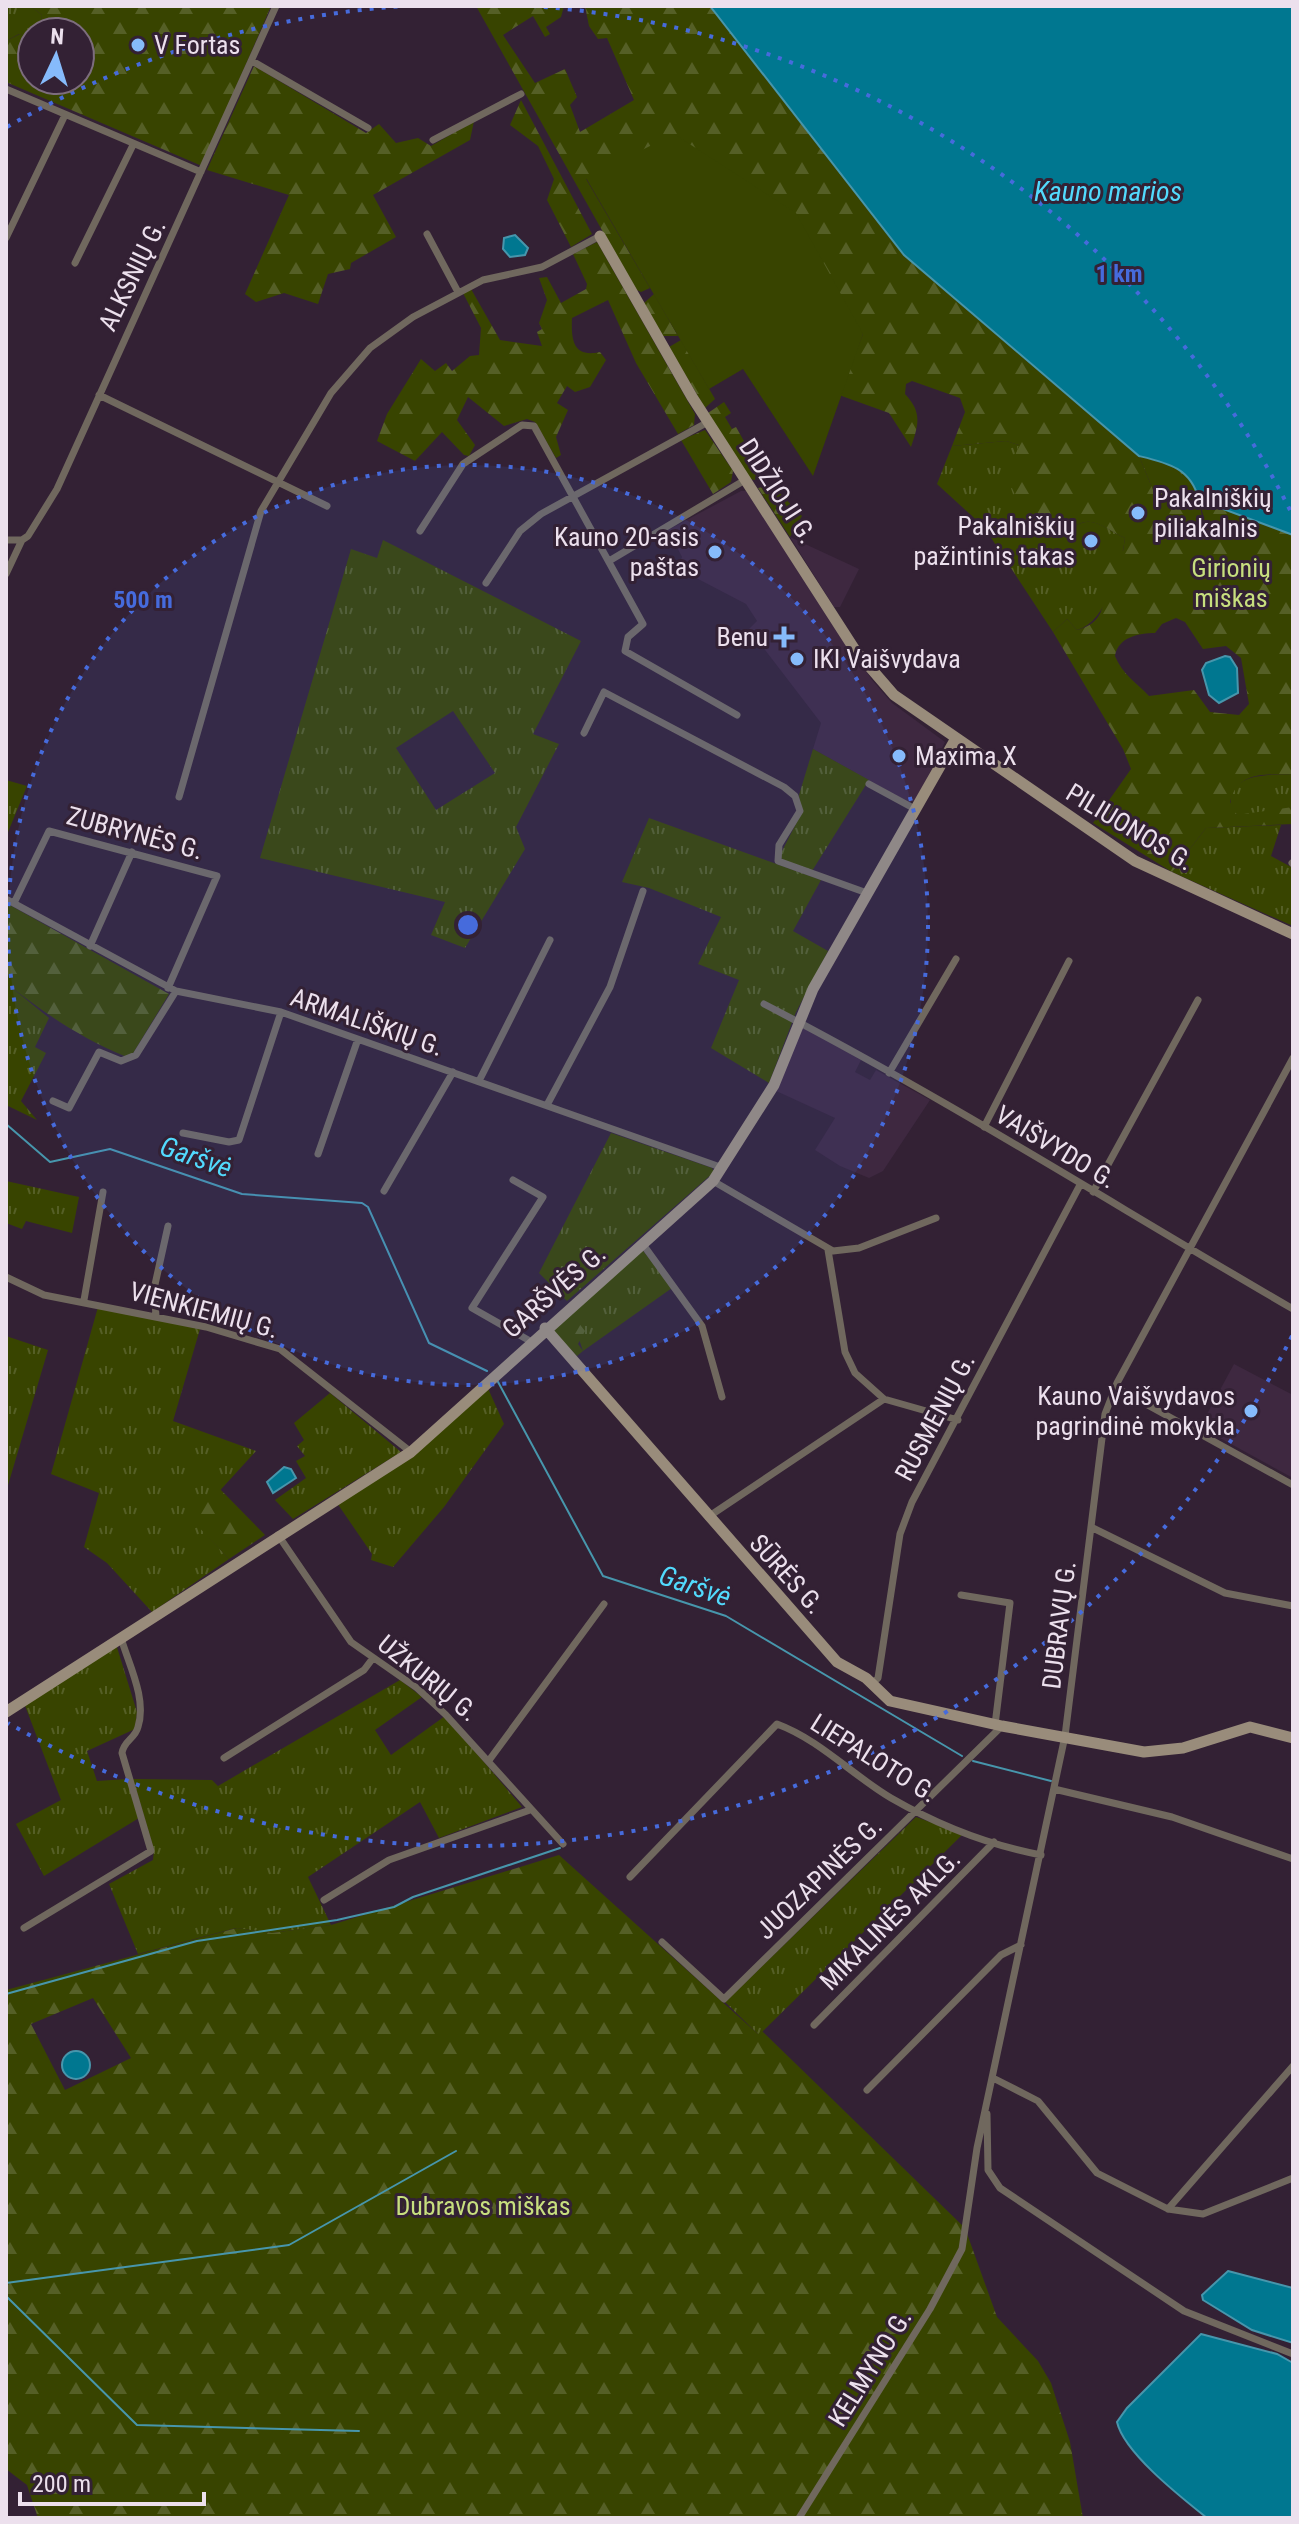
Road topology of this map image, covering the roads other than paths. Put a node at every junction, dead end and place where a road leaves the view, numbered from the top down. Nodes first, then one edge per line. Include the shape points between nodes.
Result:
1 (276, 6) edge
2 (252, 61) junction
3 (6, 89) edge
4 (521, 94) dead end
5 (65, 115) junction
6 (368, 128) dead end
7 (433, 140) dead end
8 (133, 145) junction
9 (201, 172) junction
10 (427, 234) dead end
11 (600, 236) joint
12 (6, 238) edge
13 (75, 263) dead end
14 (458, 292) junction
15 (99, 395) junction
16 (708, 422) junction
17 (745, 480) junction
18 (279, 483) junction
19 (573, 495) junction
20 (327, 506) dead end
21 (420, 531) dead end
22 (6, 540) edge
23 (22, 540) junction
24 (609, 561) junction
25 (6, 574) edge
26 (486, 583) dead end
27 (737, 715) dead end
28 (584, 733) dead end
29 (955, 740) junction
30 (869, 784) dead end
31 (179, 797) dead end
32 (915, 809) junction
33 (132, 852) junction
34 (643, 891) dead end
35 (867, 893) junction
36 (10, 901) edge
37 (1293, 934) edge
38 (550, 940) dead end
39 (90, 946) junction
40 (956, 959) dead end
41 (1069, 961) dead end
42 (172, 990) junction
43 (1198, 1000) dead end
44 (764, 1004) dead end
45 (281, 1012) junction
46 (798, 1020) junction
47 (358, 1039) junction
48 (1293, 1058) edge
49 (453, 1072) junction
50 (889, 1073) junction
51 (479, 1081) junction
52 (53, 1101) dead end
53 (547, 1105) junction
54 (984, 1127) junction
55 (183, 1133) dead end
56 (318, 1154) dead end
57 (723, 1168) junction
58 (513, 1180) dead end
59 (713, 1181) junction
60 (1080, 1185) junction
61 (384, 1191) dead end
62 (103, 1192) dead end
63 (1093, 1192) junction
64 (936, 1218) dead end
65 (168, 1226) dead end
66 (642, 1243) junction
67 (828, 1250) junction
68 (1191, 1250) junction
69 (6, 1277) edge
70 (84, 1300) junction
71 (1293, 1309) edge
72 (156, 1316) junction
73 (545, 1328) junction
74 (530, 1341) junction
75 (1115, 1387) junction
76 (722, 1397) dead end
77 (884, 1399) junction
78 (958, 1420) junction
79 (411, 1452) junction
80 (1293, 1485) edge
81 (708, 1517) junction
82 (1091, 1527) junction
83 (278, 1535) junction
84 (961, 1595) dead end
85 (604, 1604) dead end
86 (1293, 1606) edge
87 (121, 1638) junction
88 (373, 1658) junction
89 (873, 1683) junction
90 (6, 1712) edge
91 (998, 1726) junction
92 (1065, 1736) junction
93 (1293, 1738) edge
94 (224, 1758) dead end
95 (490, 1759) junction
96 (1054, 1789) junction
97 (530, 1810) junction
98 (917, 1811) junction
99 (994, 1842) junction
100 (563, 1844) dead end
101 (1041, 1855) junction
102 (1293, 1859) edge
103 (630, 1877) dead end
104 (324, 1900) dead end
105 (24, 1928) dead end
106 (662, 1942) dead end
107 (1021, 1945) junction
108 (814, 2025) dead end
109 (1293, 2066) edge
110 (993, 2078) junction
111 (867, 2090) dead end
112 (987, 2108) junction
113 (1293, 2178) edge
114 (1168, 2209) junction
115 (965, 2235) joint
116 (1293, 2354) edge
117 (799, 2518) edge

1 - 2 street, ALKSNIŲ G.
2 - 6 street
2 - 9 street, ALKSNIŲ G.
3 - 5 street
4 - 7 street
5 - 8 street
5 - 12 street
8 - 9 street
8 - 13 street
9 - 15 street, ALKSNIŲ G.
10 - 14 street
11 - 14 street via 542,267 483,280
11 - 16 main road, DIDŽIOJI G.
14 - 18 street via 403,323 362,357 312,421
15 - 18 street
15 - 23 street, ALKSNIŲ G. via 57,489
16 - 17 main road, DIDŽIOJI G.
16 - 19 street
17 - 24 street
17 - 29 main road, DIDŽIOJI G. via 871,671 910,709
18 - 20 street
18 - 31 street via 261,511
19 - 21 street via 534,426 522,425 463,464
19 - 24 street
19 - 26 street via 520,531
22 - 23 street
23 - 25 street, ALKSNIŲ G.
24 - 27 street via 643,624 628,637 625,651
28 - 35 street via 604,692 784,787 795,796 800,811 779,845 778,861
29 - 32 main road, GARŠVĖS G.
29 - 37 main road, PILIUONOS G. via 1135,861
30 - 32 street
32 - 35 main road, GARŠVĖS G.
33 - 36 street, ZUBRYNĖS G. via 49,831
33 - 39 street
33 - 42 street, ZUBRYNĖS G. via 217,876
34 - 53 street via 610,987
35 - 46 main road, GARŠVĖS G.
36 - 39 street, ARMALIŠKIŲ G.
38 - 51 street
39 - 42 street, ARMALIŠKIŲ G.
40 - 50 street
41 - 54 street
42 - 45 street, ARMALIŠKIŲ G.
42 - 52 street via 136,1055 121,1061 99,1052 69,1108
43 - 63 street
44 - 46 street, VAIŠVYDO G.
45 - 47 street, ARMALIŠKIŲ G.
45 - 55 street via 239,1140
46 - 50 street, VAIŠVYDO G.
46 - 57 main road, GARŠVĖS G. via 774,1085
47 - 49 street, ARMALIŠKIŲ G.
47 - 56 street
48 - 68 street, DUBRAVŲ G.
49 - 51 street, ARMALIŠKIŲ G.
49 - 61 street
50 - 54 street, VAIŠVYDO G.
51 - 53 street, ARMALIŠKIŲ G.
53 - 57 street, ARMALIŠKIŲ G.
54 - 60 street, VAIŠVYDO G.
57 - 59 main road, GARŠVĖS G.
58 - 74 street via 543,1197 472,1308
59 - 66 main road, GARŠVĖS G.
59 - 67 street
60 - 63 street, VAIŠVYDO G.
60 - 78 street, RUSMENIŲ G.
62 - 70 street
63 - 68 street, VAIŠVYDO G.
64 - 67 street via 851,1250
65 - 72 street via 154,1289
66 - 73 main road, GARŠVĖS G.
66 - 76 street via 702,1326
67 - 77 street via 848,1363
68 - 71 street, VAIŠVYDO G.
68 - 75 street, DUBRAVŲ G.
69 - 70 street, VIENKIEMIŲ G. via 44,1295
70 - 72 street, VIENKIEMIŲ G.
72 - 79 street, VIENKIEMIŲ G. via 280,1349
73 - 74 main road, GARŠVĖS G.
73 - 81 main road, SŪRĖS G.
74 - 79 main road, GARŠVĖS G.
75 - 80 street
75 - 82 street, DUBRAVŲ G. via 1105,1414
77 - 78 street
77 - 81 street
78 - 89 street, RUSMENIŲ G. via 900,1534 878,1678
79 - 83 main road, GARŠVĖS G.
81 - 89 main road, SŪRĖS G. via 837,1662
82 - 86 street via 1225,1593
82 - 92 street, DUBRAVŲ G.
83 - 87 main road, GARŠVĖS G.
83 - 88 street, UŽKURIŲ G. via 351,1642
84 - 91 street via 1010,1603
85 - 95 street
87 - 90 main road, GARŠVĖS G.
87 - 105 street via 143,1710 122,1753 151,1851
88 - 94 street via 364,1670
88 - 95 street, UŽKURIŲ G. via 417,1688
89 - 91 main road, SŪRĖS G. via 890,1701
91 - 92 main road, SŪRĖS G.
91 - 98 street, JUOZAPINĖS G.
92 - 93 main road, SŪRĖS G. via 1159,1752 1250,1727
92 - 96 street, DUBRAVŲ G.
95 - 97 street, UŽKURIŲ G.
96 - 101 street, DUBRAVŲ G.
96 - 102 street via 1172,1817
97 - 100 street, UŽKURIŲ G.
97 - 104 street via 389,1860
98 - 99 street, LIEPALOTO G.
98 - 103 street, LIEPALOTO G. via 777,1724
98 - 106 street, JUOZAPINĖS G. via 724,1999
99 - 101 street, LIEPALOTO G.
99 - 108 street, MIKALINĖS AKLG.
101 - 107 street, DUBRAVŲ G.
107 - 110 street, DUBRAVŲ G.
107 - 111 street via 1001,1955
109 - 114 street
110 - 112 street, DUBRAVŲ G.
110 - 114 street via 1038,2101 1097,2173
112 - 115 street, DUBRAVŲ G.
112 - 116 street via 988,2170 1000,2188 1184,2311
113 - 114 street via 1203,2214
115 - 117 street, KELMYNO G. via 930,2309

